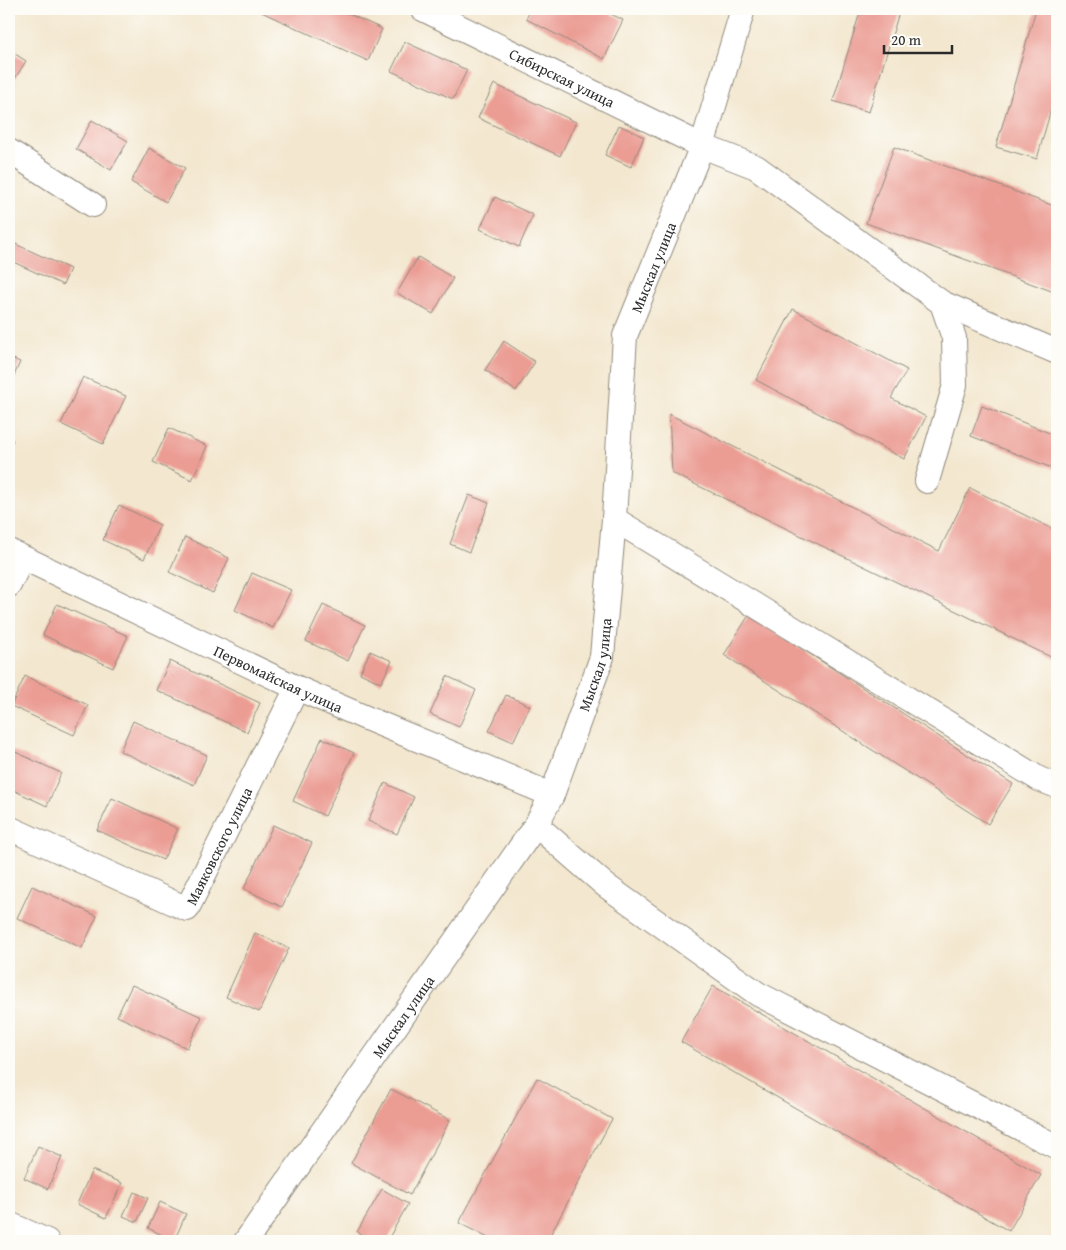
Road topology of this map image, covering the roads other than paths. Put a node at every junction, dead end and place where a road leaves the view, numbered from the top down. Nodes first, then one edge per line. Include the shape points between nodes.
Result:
1 (423, 9) edge
2 (743, 9) edge
3 (702, 146) junction
4 (9, 151) edge
5 (93, 205) dead end
6 (942, 303) junction
7 (1057, 352) edge
8 (927, 481) dead end
9 (614, 519) junction
10 (15, 554) edge
11 (9, 585) edge
12 (297, 688) junction
13 (1057, 786) edge
14 (552, 795) junction
15 (536, 825) junction
16 (9, 828) edge
17 (1057, 1147) edge
18 (9, 1224) edge
19 (47, 1241) edge
20 (246, 1241) edge

1 - 3 street, Сибирская улица
2 - 3 street, Мыскал улица
3 - 6 street, Сибирская улица via 756,167
3 - 9 street, Мыскал улица via 625,336
4 - 5 street
6 - 7 street, Сибирская улица
6 - 8 street via 954,338 956,386
9 - 13 street via 1039,779
9 - 14 street, Мыскал улица via 602,657
10 - 11 street
10 - 12 street, Первомайская улица
12 - 14 street, Первомайская улица
12 - 16 street, Маяковского улица via 187,909
14 - 15 street, Мыскал улица
15 - 17 street via 604,885 758,994
15 - 20 street, Мыскал улица
18 - 19 street

